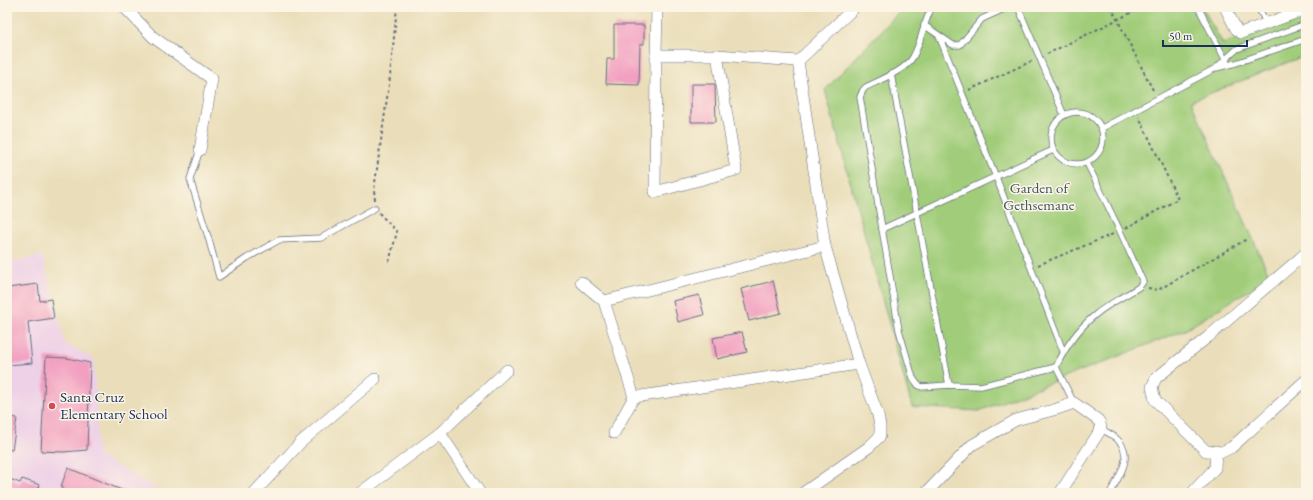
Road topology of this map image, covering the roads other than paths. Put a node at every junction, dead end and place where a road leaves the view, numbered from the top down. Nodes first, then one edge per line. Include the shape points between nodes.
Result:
1 (124, 7) edge
2 (658, 7) edge
3 (855, 7) edge
4 (932, 7) edge
5 (1008, 7) edge
6 (1018, 7) edge
7 (1198, 7) edge
8 (1225, 7) edge
9 (1258, 7) edge
10 (1306, 9) edge
11 (1289, 11) edge
12 (1267, 24) junction
13 (1306, 24) edge
14 (924, 25) junction
15 (939, 36) junction
16 (1306, 38) edge
17 (656, 55) junction
18 (717, 55) junction
19 (798, 61) junction
20 (1227, 62) junction
21 (890, 74) junction
22 (1064, 115) junction
23 (1102, 128) junction
24 (200, 150) joint
25 (1054, 150) junction
26 (1087, 163) junction
27 (996, 177) junction
28 (375, 208) road end
29 (917, 213) junction
30 (882, 229) junction
31 (825, 246) junction
32 (1306, 253) edge
33 (581, 282) dead end
34 (604, 300) junction
35 (1063, 351) junction
36 (859, 364) junction
37 (1056, 368) junction
38 (507, 370) dead end
39 (375, 380) dead end
40 (1306, 380) edge
41 (949, 385) junction
42 (634, 397) junction
43 (1074, 403) junction
44 (1101, 429) junction
45 (440, 433) junction
46 (614, 433) dead end
47 (1216, 451) junction
48 (254, 493) edge
49 (360, 493) edge
50 (480, 493) edge
51 (803, 493) edge
52 (926, 493) edge
53 (1060, 493) edge
54 (1110, 493) edge
55 (1192, 493) edge

1 - 24 street via 153,37 212,79
2 - 17 street
3 - 19 street
4 - 14 lane
5 - 15 lane via 982,19 960,45 953,45
6 - 22 lane
7 - 20 lane
8 - 12 street via 1238,32
9 - 12 lane
10 - 11 street
11 - 12 street
13 - 20 lane via 1237,49
14 - 15 lane
14 - 21 lane via 912,58
15 - 27 lane
16 - 20 lane
17 - 18 street
17 - 18 street via 654,192 736,170
18 - 19 street
19 - 31 street
20 - 23 lane
21 - 29 lane
21 - 30 lane via 866,87 860,97
22 - 23 lane via 1074,112 1085,113 1095,119
22 - 25 lane via 1056,122 1052,131 1051,141
23 - 26 lane via 1104,139 1101,150
24 - 28 lane via 190,179 220,277 279,240 321,238
25 - 26 lane via 1068,164
25 - 27 lane
26 - 35 lane via 1142,279 1142,285 1096,314
27 - 29 lane
27 - 35 lane
29 - 30 lane
29 - 41 lane
30 - 41 lane via 899,330 914,382 922,386
31 - 34 street
31 - 36 street
32 - 47 street via 1156,378 1152,387 1155,400 1206,451
33 - 34 street
34 - 42 street
35 - 37 lane
36 - 42 street
36 - 51 street via 878,415 880,436 869,447
37 - 41 lane via 981,386
37 - 43 lane
38 - 45 street
39 - 48 street via 301,442
40 - 47 street via 1232,447 1222,452
42 - 46 street
43 - 44 street via 1098,420
43 - 52 street via 1016,420 972,445
44 - 53 street
44 - 54 lane via 1117,440 1125,450 1126,460
45 - 49 street
45 - 50 street
47 - 55 street via 1215,468

